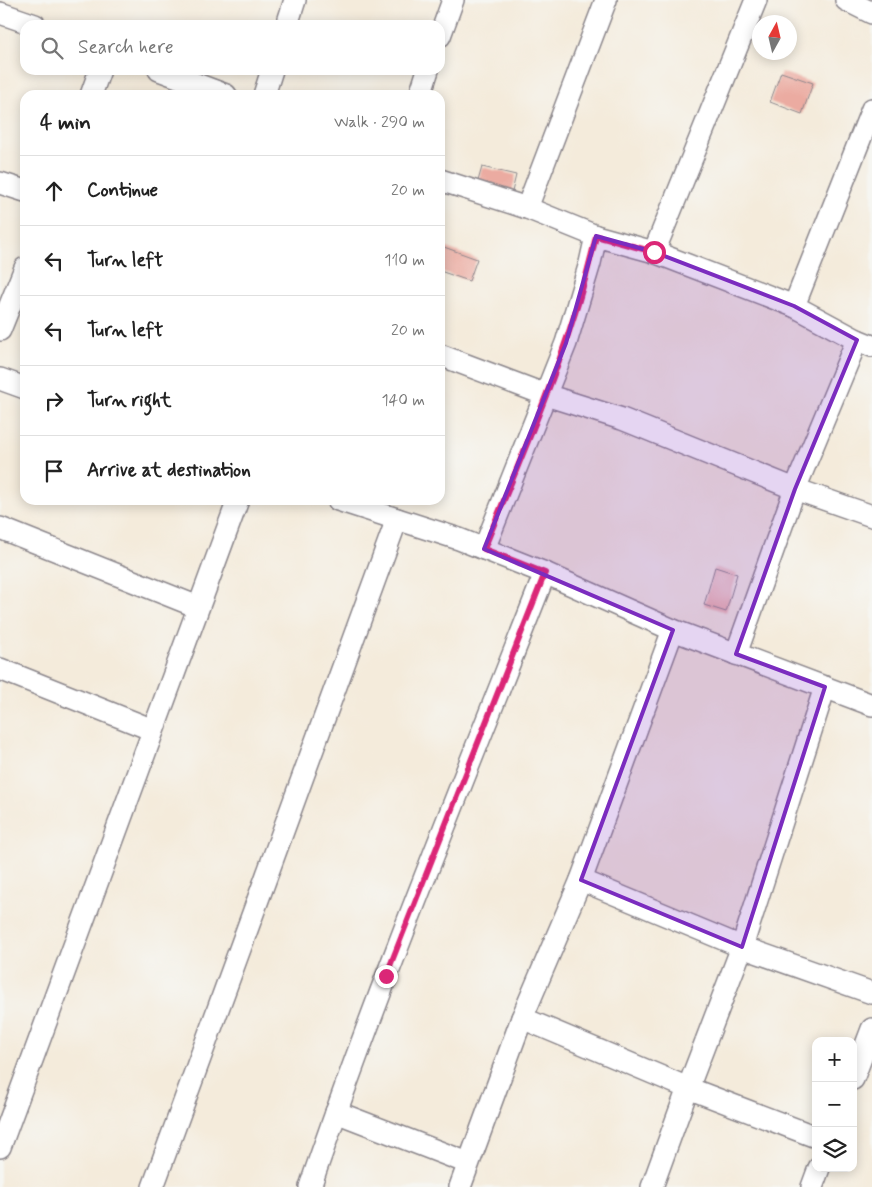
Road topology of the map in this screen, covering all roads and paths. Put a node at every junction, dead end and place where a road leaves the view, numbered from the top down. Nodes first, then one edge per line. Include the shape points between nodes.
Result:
1 (295, 0) edge
2 (452, 0) edge
3 (606, 0) edge
4 (756, 0) edge
5 (846, 0) edge
6 (0, 13) edge
7 (872, 13) edge
8 (20, 20) edge
9 (289, 20) edge
10 (445, 21) edge
11 (98, 75) edge
12 (172, 75) edge
13 (270, 75) edge
14 (426, 75) edge
15 (93, 90) edge
16 (213, 90) edge
17 (266, 90) edge
18 (422, 90) edge
19 (872, 109) edge
20 (445, 182) edge
21 (0, 183) edge
22 (20, 189) edge
23 (527, 208) junction
24 (596, 236) junction
25 (654, 252) junction
26 (20, 280) edge
27 (794, 306) junction
28 (0, 330) edge
29 (864, 343) edge
30 (445, 357) edge
31 (0, 379) edge
32 (20, 386) edge
33 (546, 395) junction
34 (795, 489) junction
35 (236, 505) edge
36 (354, 505) edge
37 (872, 516) edge
38 (397, 519) junction
39 (0, 528) edge
40 (484, 549) junction
41 (545, 573) junction
42 (198, 607) junction
43 (673, 630) junction
44 (736, 654) junction
45 (0, 669) edge
46 (825, 687) junction
47 (872, 705) edge
48 (153, 730) junction
49 (581, 880) junction
50 (742, 947) junction
51 (872, 993) edge
52 (522, 1018) junction
53 (872, 1029) edge
54 (857, 1068) edge
55 (688, 1088) junction
56 (336, 1112) junction
57 (812, 1135) edge
58 (0, 1147) edge
59 (468, 1163) junction
60 (818, 1172) edge
61 (152, 1187) edge
62 (310, 1187) edge
63 (460, 1187) edge
64 (652, 1187) edge
65 (812, 1187) edge

1 - 9 street
2 - 10 street
3 - 23 street
4 - 25 street
5 - 7 street
6 - 8 street
11 - 15 street
12 - 16 street
13 - 17 street
14 - 18 street
19 - 27 street
20 - 23 street
21 - 22 street
23 - 24 street
24 - 25 street
24 - 33 street via 566,343
25 - 27 street
26 - 28 street
27 - 29 street
29 - 34 street
30 - 33 street
31 - 32 street
33 - 34 street via 622,419
33 - 40 street
34 - 37 street
34 - 44 street
35 - 42 street
36 - 38 street
38 - 40 street
38 - 61 street
39 - 42 street
40 - 41 street
41 - 43 street
41 - 56 street via 386,976
42 - 48 street
43 - 44 street
43 - 49 street
44 - 46 street
45 - 48 street
46 - 47 street
46 - 50 street
48 - 58 street
49 - 50 street
49 - 52 street
50 - 51 street
50 - 55 street
52 - 55 street
52 - 59 street
53 - 54 street
55 - 57 street
55 - 64 street
56 - 59 street
56 - 62 street
59 - 63 street
60 - 65 street

